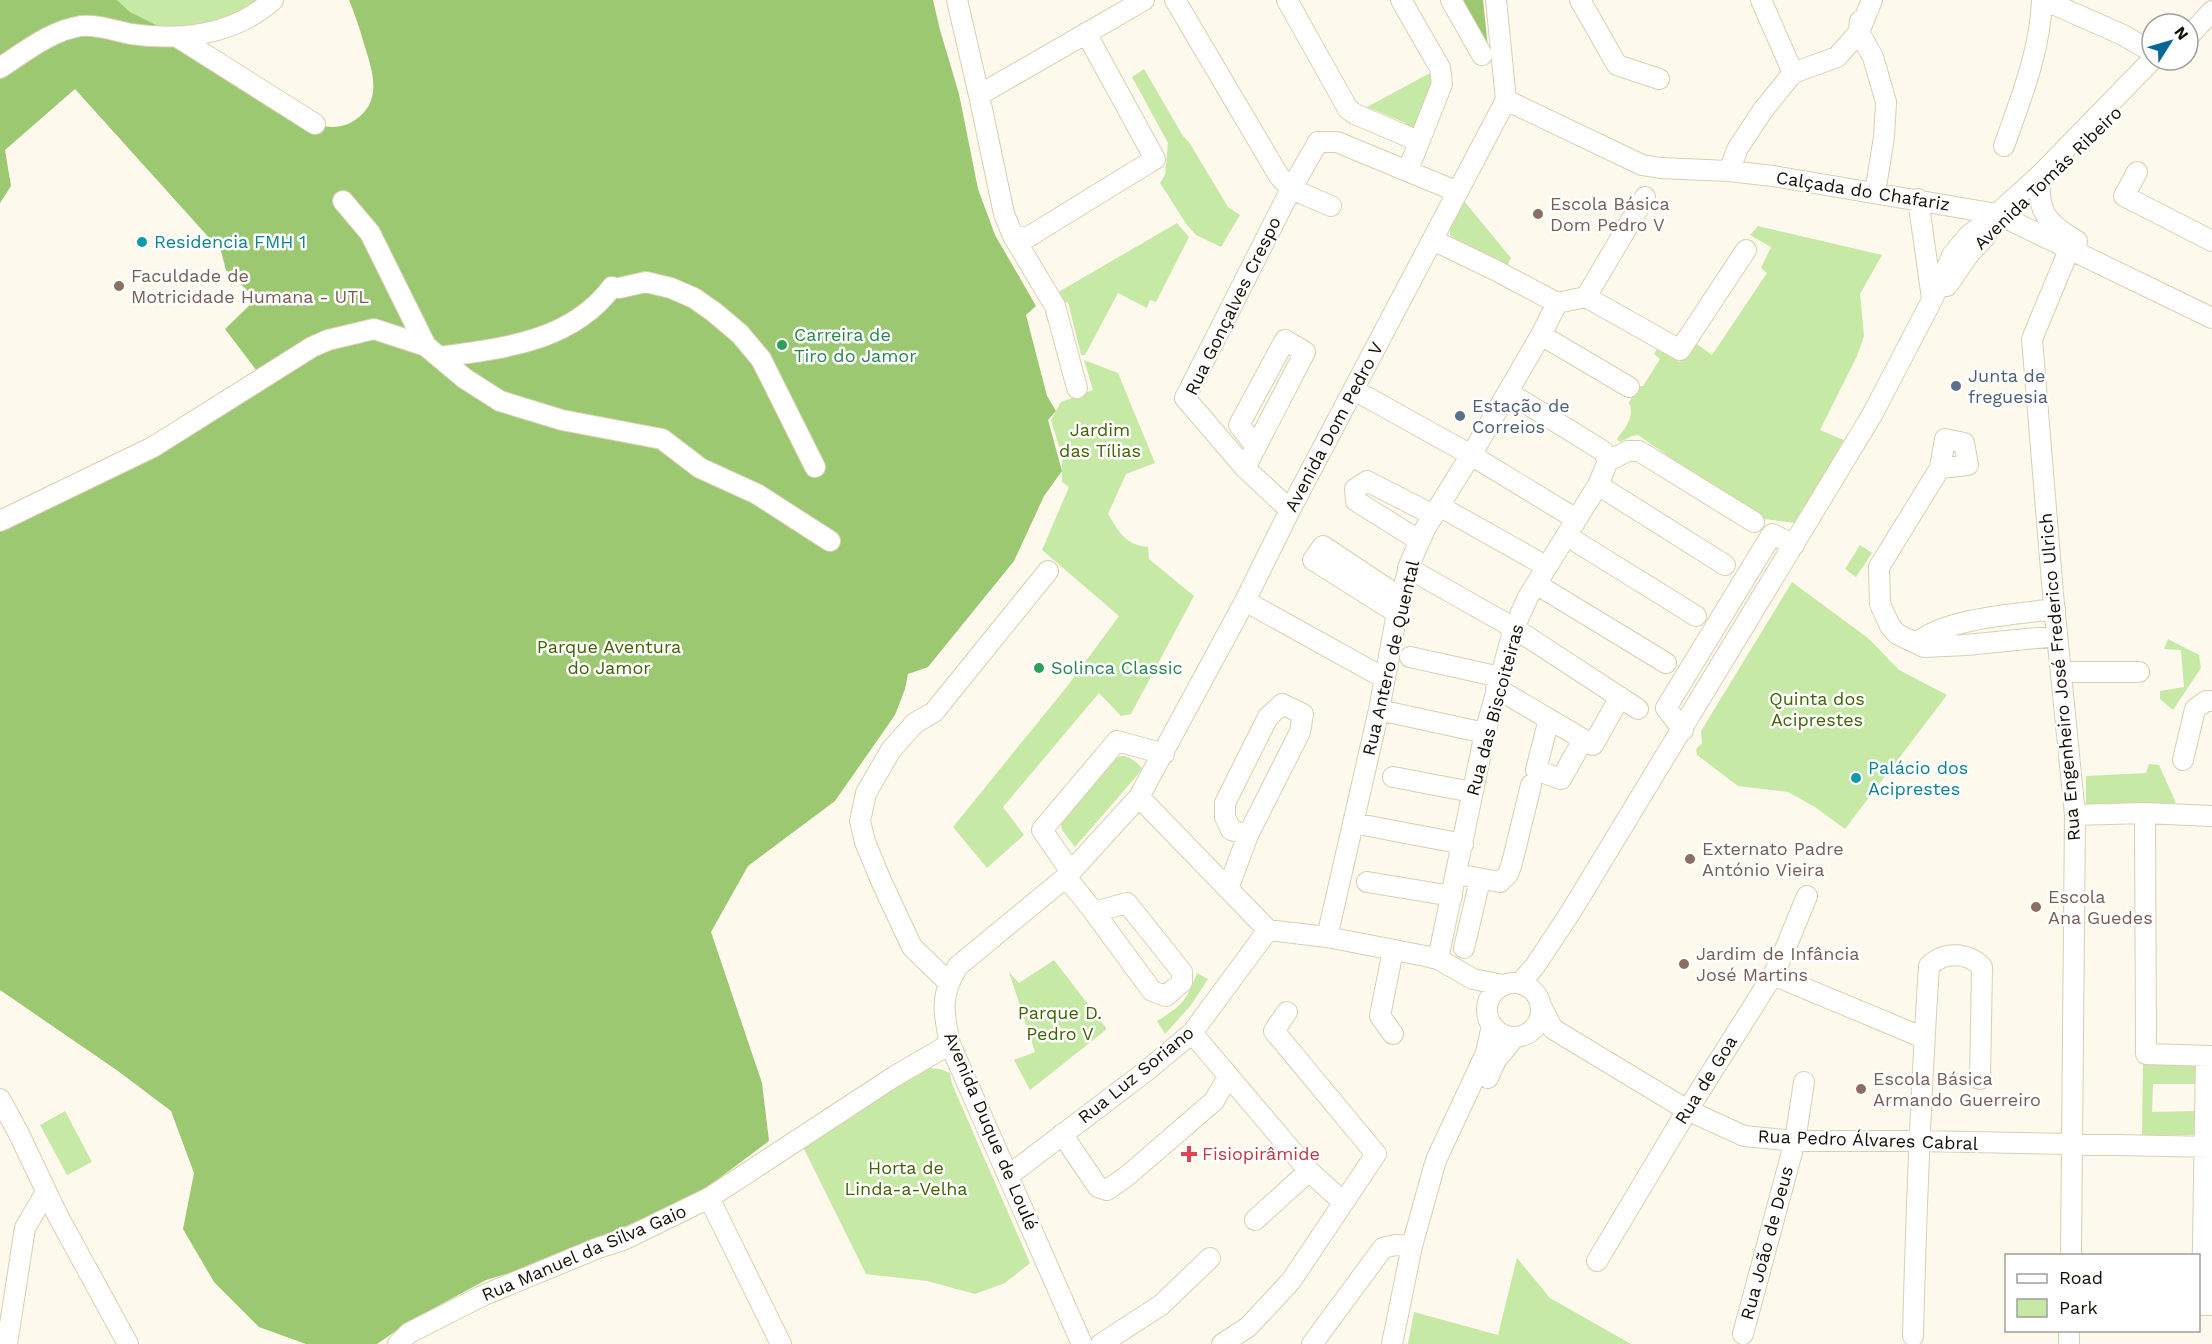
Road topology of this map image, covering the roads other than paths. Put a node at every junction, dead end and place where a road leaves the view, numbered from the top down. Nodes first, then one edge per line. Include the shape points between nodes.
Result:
1 (273, 0) edge
2 (957, 0) edge
3 (1144, 0) edge
4 (1176, 0) edge
5 (1287, 0) edge
6 (1401, 0) edge
7 (1451, 0) edge
8 (1496, 0) edge
9 (1580, 0) edge
10 (1761, 0) edge
11 (1861, 0) edge
12 (1872, 0) edge
13 (2043, 0) edge
14 (2212, 4) edge
15 (2212, 10) edge
16 (2200, 15) edge
17 (2200, 24) edge
18 (1859, 32) junction
19 (1086, 33) junction
20 (179, 38) junction
21 (2140, 46) edge
22 (1482, 55) dead end
23 (0, 68) edge
24 (2146, 72) edge
25 (2148, 72) edge
26 (1793, 73) junction
27 (1659, 79) dead end
28 (980, 94) junction
29 (1506, 100) junction
30 (315, 124) dead end
31 (1418, 141) junction
32 (2004, 146) dead end
33 (1408, 170) junction
34 (1729, 171) junction
35 (2137, 172) dead end
36 (1291, 189) junction
37 (2040, 190) junction
38 (1458, 192) junction
39 (1875, 192) junction
40 (1645, 197) dead end
41 (1918, 200) junction
42 (343, 201) dead end
43 (1331, 206) dead end
44 (2003, 216) junction
45 (1013, 236) junction
46 (1433, 240) junction
47 (2212, 241) edge
48 (1746, 250) dead end
49 (2069, 250) junction
50 (2102, 266) junction
51 (1586, 297) junction
52 (1932, 300) junction
53 (1557, 303) junction
54 (2212, 318) edge
55 (1541, 335) junction
56 (433, 352) junction
57 (1629, 387) dead end
58 (1077, 388) dead end
59 (1354, 390) junction
60 (1508, 392) junction
61 (1255, 445) junction
62 (1471, 455) junction
63 (1608, 461) junction
64 (815, 467) dead end
65 (1245, 468) junction
66 (1940, 468) dead end
67 (1598, 486) junction
68 (1290, 510) junction
69 (1436, 511) junction
70 (0, 521) edge
71 (1754, 522) dead end
72 (1571, 528) junction
73 (830, 541) dead end
74 (1420, 541) junction
75 (1537, 561) dead end
76 (1725, 566) dead end
77 (1408, 568) junction
78 (1048, 571) dead end
79 (1536, 584) junction
80 (1245, 601) junction
81 (2055, 609) junction
82 (1696, 616) dead end
83 (1514, 628) junction
84 (2057, 636) junction
85 (1918, 642) junction
86 (1410, 657) dead end
87 (1666, 663) dead end
88 (2061, 672) junction
89 (2139, 672) dead end
90 (1384, 678) junction
91 (1498, 682) junction
92 (1620, 697) junction
93 (2212, 702) edge
94 (1638, 709) dead end
95 (1379, 710) junction
96 (1549, 719) junction
97 (1485, 733) junction
98 (1588, 742) junction
99 (1164, 754) junction
100 (2183, 760) dead end
101 (1393, 777) dead end
102 (1531, 785) dead end
103 (1472, 792) junction
104 (1139, 797) junction
105 (2145, 813) junction
106 (2076, 814) junction
107 (2212, 816) edge
108 (1353, 823) junction
109 (1248, 835) junction
110 (1462, 844) junction
111 (1068, 874) junction
112 (1456, 874) junction
113 (1480, 880) junction
114 (1367, 882) dead end
115 (1228, 890) junction
116 (1452, 896) junction
117 (1807, 896) dead end
118 (1094, 912) junction
119 (1268, 930) junction
120 (1327, 937) junction
121 (1464, 948) dead end
122 (1393, 950) junction
123 (1438, 959) junction
124 (1773, 975) junction
125 (948, 982) junction
126 (1518, 993) junction
127 (1287, 1012) dead end
128 (1492, 1025) junction
129 (1553, 1029) junction
130 (1192, 1033) junction
131 (1393, 1034) dead end
132 (1523, 1035) junction
133 (1924, 1038) junction
134 (950, 1044) junction
135 (2209, 1056) edge
136 (1228, 1077) junction
137 (1980, 1079) dead end
138 (1804, 1082) dead end
139 (0, 1099) edge
140 (1687, 1110) junction
141 (1062, 1134) junction
142 (1795, 1141) junction
143 (1918, 1141) junction
144 (2073, 1145) junction
145 (2208, 1147) edge
146 (1309, 1171) junction
147 (1008, 1176) junction
148 (46, 1192) junction
149 (1428, 1195) junction
150 (709, 1198) junction
151 (1343, 1202) junction
152 (58, 1216) junction
153 (1255, 1220) dead end
154 (25, 1228) junction
155 (1412, 1246) junction
156 (2071, 1254) edge
157 (1210, 1258) dead end
158 (1597, 1261) dead end
159 (2207, 1279) edge
160 (2212, 1305) edge
161 (1743, 1334) dead end
162 (1913, 1336) dead end
163 (7, 1344) edge
164 (128, 1344) edge
165 (398, 1344) edge
166 (781, 1344) edge
167 (1082, 1344) edge
168 (1101, 1344) edge
169 (1222, 1344) edge
170 (1312, 1344) edge
171 (1392, 1344) edge

1 - 20 street via 253,15 226,27
2 - 28 street
3 - 19 street
4 - 36 street via 1279,176
5 - 31 street via 1348,109
6 - 31 street via 1440,68 1442,84
7 - 22 street
8 - 29 street
9 - 27 street via 1617,65
10 - 26 street
11 - 18 street
12 - 18 street
13 - 21 street
13 - 32 street via 2031,69
14 - 16 street
15 - 17 street
18 - 26 street via 1837,57
18 - 39 street via 1873,57 1886,102
19 - 28 street
19 - 45 street via 1155,159 1028,237
20 - 23 street via 84,26 57,31
20 - 30 street
24 - 44 street, Avenida Tomás Ribeiro
25 - 37 street, Avenida Tomás Ribeiro via 2098,133
26 - 34 street via 1738,148
28 - 45 street via 1004,214
29 - 34 street, Calçada do Chafariz via 1642,165
29 - 38 street, Avenida Dom Pedro V
31 - 33 street
33 - 36 street, Rua Gonçalves Crespo via 1337,142 1318,142
33 - 38 street
34 - 39 street, Calçada do Chafariz
35 - 47 street via 2124,196
36 - 43 street
36 - 65 street, Rua Gonçalves Crespo via 1185,398
37 - 44 street, Avenida Tomás Ribeiro
37 - 50 street via 2043,212 2049,222 2089,249
38 - 46 street, Avenida Dom Pedro V
39 - 41 street, Calçada do Chafariz
40 - 51 street
41 - 44 street, Calçada do Chafariz
41 - 52 street
42 - 56 street via 370,234
44 - 49 street, Calçada do Chafariz
44 - 52 street, Avenida Tomás Ribeiro
45 - 58 street via 1055,306
46 - 53 street
46 - 59 street, Avenida Dom Pedro V
48 - 51 street via 1680,350
49 - 50 street, Calçada do Chafariz
49 - 81 street, Rua Engenheiro José Frederico Ulrich via 2032,339
50 - 54 street, Calçada do Chafariz
51 - 53 street
52 - 126 street, Avenida Tomás Ribeiro via 1872,415 1794,546
53 - 55 street, Rua Antero de Quental
55 - 57 street
55 - 60 street, Rua Antero de Quental
56 - 64 street via 492,349 542,338 588,313 615,288 646,282 671,288 704,305 740,334 765,366
56 - 70 street via 374,329 312,347 153,447
56 - 73 street via 500,401 562,420 662,439 700,468 757,494
59 - 62 street
59 - 68 street, Avenida Dom Pedro V
60 - 62 street, Rua Antero de Quental
60 - 63 street via 1603,451
61 - 61 street via 1305,352 1285,340 1239,425
61 - 65 street
62 - 69 street, Rua Antero de Quental
62 - 72 street
63 - 67 street, Rua das Biscoiteiras
63 - 71 street via 1628,451 1639,451
65 - 68 street, Rua Gonçalves Crespo
66 - 85 street via 1879,567 1880,604 1890,626 1897,634
67 - 72 street, Rua das Biscoiteiras
67 - 76 street
68 - 80 street, Avenida Dom Pedro V
69 - 74 street, Rua Antero de Quental
69 - 74 street via 1367,481 1354,489 1356,501
69 - 75 street
72 - 79 street, Rua das Biscoiteiras
72 - 82 street
74 - 77 street, Rua Antero de Quental
77 - 83 street
77 - 90 street, Rua Antero de Quental
78 - 125 street via 934,712 915,723 891,750 866,793 860,821 882,883 912,947
79 - 83 street, Rua das Biscoiteiras
79 - 87 street
80 - 90 street
80 - 99 street, Avenida Dom Pedro V
81 - 84 street, Rua Engenheiro José Frederico Ulrich
81 - 85 street via 1966,622 1926,635
83 - 91 street, Rua das Biscoiteiras
83 - 92 street
84 - 85 street via 1924,647
84 - 88 street, Rua Engenheiro José Frederico Ulrich
86 - 91 street
88 - 89 street
88 - 106 street, Rua Engenheiro José Frederico Ulrich
90 - 95 street, Rua Antero de Quental
91 - 96 street
91 - 97 street, Rua das Biscoiteiras
92 - 94 street
92 - 98 street
93 - 100 street via 2206,701 2195,709
95 - 97 street
95 - 108 street, Rua Antero de Quental
96 - 98 street
96 - 98 street via 1536,770 1561,779
97 - 103 street, Rua das Biscoiteiras
99 - 104 street, Avenida Dom Pedro V
99 - 111 street via 1117,741 1042,830
101 - 103 street
102 - 113 street via 1508,874 1500,882
103 - 110 street, Rua das Biscoiteiras
104 - 111 street, Avenida Dom Pedro V
104 - 115 street
105 - 106 street
105 - 107 street
105 - 135 street via 2146,1054
106 - 144 street, Rua Engenheiro José Frederico Ulrich
108 - 110 street
108 - 120 street, Rua Antero de Quental
109 - 109 street via 1300,732 1303,714 1282,704 1268,717 1225,802 1224,817 1231,830
109 - 115 street
110 - 112 street, Rua das Biscoiteiras
111 - 118 street
111 - 125 street, Avenida Dom Pedro V via 958,966
112 - 113 street
112 - 116 street, Rua das Biscoiteiras
113 - 121 street
114 - 116 street
115 - 119 street
116 - 123 street, Rua das Biscoiteiras
117 - 124 street, Rua de Goa
118 - 118 street via 1152,991 1166,996 1182,982 1182,972 1127,903
119 - 120 street
119 - 130 street, Rua Luz Soriano
120 - 122 street
122 - 123 street
122 - 131 street via 1380,1016
123 - 126 street via 1473,979
124 - 133 street
124 - 140 street, Rua de Goa
125 - 134 street, Avenida Duque de Loulé via 943,1013
126 - 128 street via 1488,1017
126 - 129 street
126 - 132 street, Avenida Tomás Ribeiro via 1541,1017
127 - 151 street via 1274,1031 1376,1154
128 - 132 street via 1498,1032
128 - 149 street via 1486,1053 1436,1160
129 - 132 street
129 - 140 street, Rua Pedro Álvares Cabral
130 - 136 street
130 - 141 street, Rua Luz Soriano
132 - 149 street, Avenida Tomás Ribeiro via 1496,1060
133 - 137 street via 1929,966 1936,959 1954,955 1974,958 1982,967
133 - 143 street
134 - 147 street, Avenida Duque de Loulé
134 - 150 street, Rua Manuel da Silva Gaio
135 - 145 street
136 - 141 street via 1214,1101 1107,1190 1098,1187
136 - 146 street
138 - 142 street, Rua João de Deus
139 - 148 street
140 - 142 street, Rua Pedro Álvares Cabral via 1744,1136
140 - 158 street, Rua de Goa
141 - 147 street, Rua Luz Soriano
142 - 143 street, Rua Pedro Álvares Cabral
142 - 161 street, Rua João de Deus
143 - 144 street, Rua Pedro Álvares Cabral
143 - 162 street
144 - 145 street, Rua Pedro Álvares Cabral
144 - 156 street, Rua Engenheiro José Frederico Ulrich
145 - 159 street
146 - 151 street
146 - 153 street
147 - 167 street, Avenida Duque de Loulé
148 - 152 street
148 - 154 street
149 - 155 street
150 - 165 street, Rua Manuel da Silva Gaio via 624,1240 484,1295 409,1333
150 - 166 street
151 - 169 street via 1291,1281 1248,1327
152 - 154 street
152 - 164 street
154 - 163 street
155 - 170 street via 1383,1248
155 - 171 street
157 - 168 street via 1161,1305
159 - 160 street via 2202,1305

